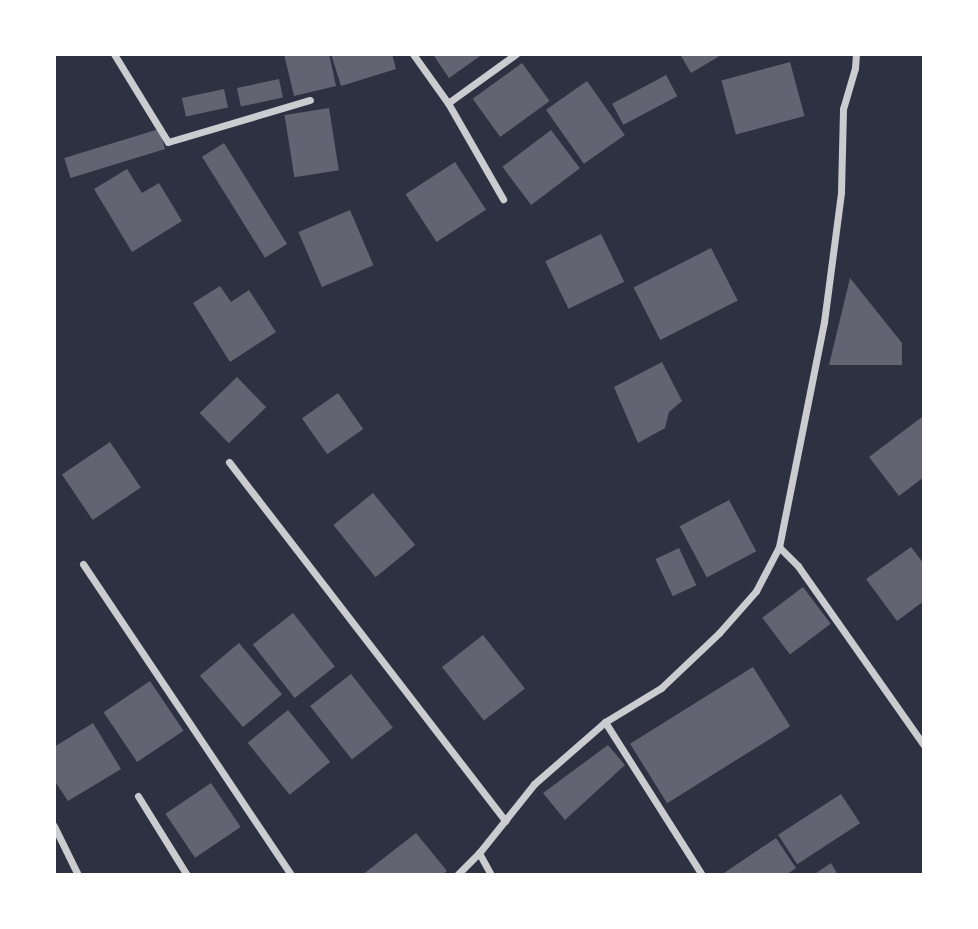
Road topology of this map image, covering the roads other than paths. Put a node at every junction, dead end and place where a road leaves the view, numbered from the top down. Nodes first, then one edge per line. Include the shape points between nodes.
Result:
1 (114, 54) edge
2 (413, 54) edge
3 (516, 54) edge
4 (856, 54) edge
5 (310, 100) dead end
6 (448, 103) junction
7 (503, 199) dead end
8 (229, 462) dead end
9 (779, 547) junction
10 (83, 564) dead end
11 (605, 722) junction
12 (924, 745) edge
13 (138, 796) dead end
14 (505, 821) junction
15 (54, 826) edge
16 (479, 853) junction
17 (78, 875) edge
18 (187, 875) edge
19 (291, 875) edge
20 (457, 875) edge
21 (491, 875) edge
22 (702, 875) edge

1 - 5 street via 168,142
2 - 6 street
3 - 6 street
4 - 9 street via 843,109 841,192 824,322
6 - 7 street
8 - 14 street
9 - 11 street via 756,591 719,633 661,688
9 - 12 street via 798,566
10 - 19 street
11 - 14 street via 534,784
11 - 22 street
13 - 18 street
14 - 16 street
15 - 17 street
16 - 20 street
16 - 21 street

